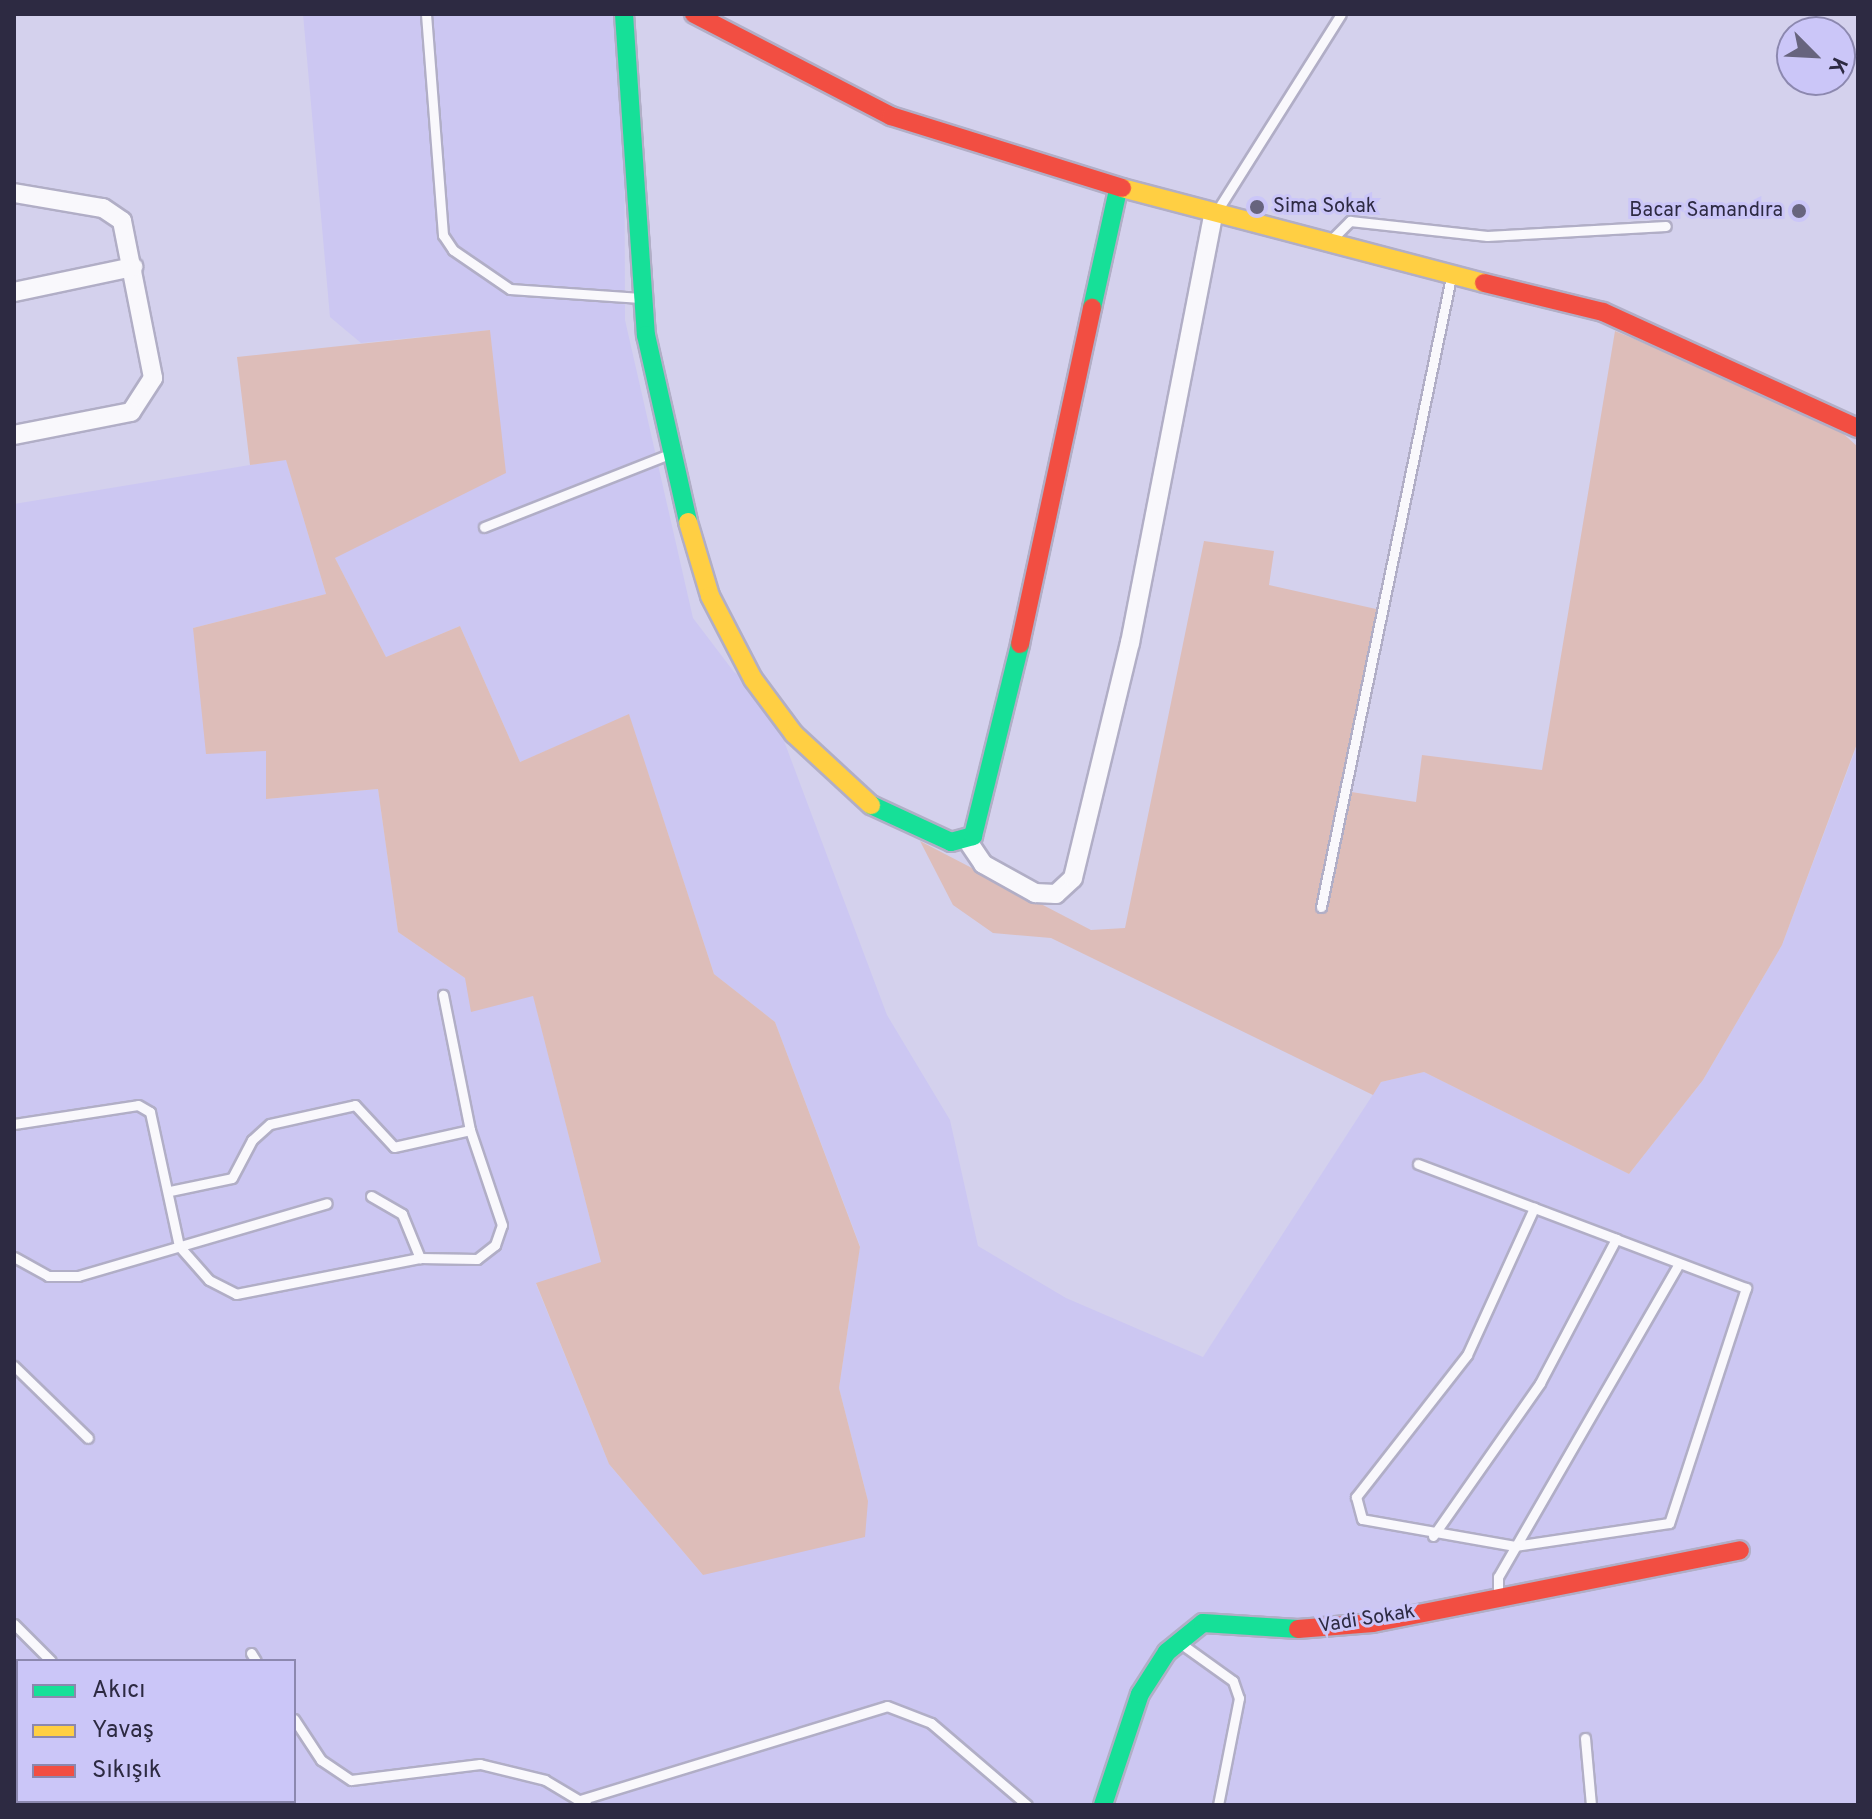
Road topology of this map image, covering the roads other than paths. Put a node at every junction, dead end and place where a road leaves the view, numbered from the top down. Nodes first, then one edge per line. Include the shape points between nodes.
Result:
1 (426, 14) edge
2 (624, 14) edge
3 (694, 14) edge
4 (1341, 14) edge
5 (1118, 190) junction
6 (14, 193) edge
7 (1213, 217) junction
8 (1666, 226) dead end
9 (1329, 246) junction
10 (133, 267) junction
11 (1452, 273) junction
12 (14, 292) edge
13 (642, 298) junction
14 (1858, 428) edge
15 (14, 435) edge
16 (668, 455) junction
17 (484, 527) dead end
18 (967, 840) junction
19 (1321, 907) dead end
20 (443, 995) dead end
21 (14, 1124) edge
22 (470, 1130) junction
23 (1418, 1164) dead end
24 (170, 1191) junction
25 (371, 1196) dead end
26 (327, 1203) dead end
27 (1534, 1208) junction
28 (1616, 1239) junction
29 (179, 1246) junction
30 (14, 1257) edge
31 (420, 1258) junction
32 (1679, 1263) junction
33 (14, 1366) edge
34 (88, 1438) dead end
35 (1433, 1536) junction
36 (1515, 1546) junction
37 (1740, 1550) dead end
38 (1498, 1597) junction
39 (14, 1624) edge
40 (1177, 1641) junction
41 (49, 1659) edge
42 (296, 1722) edge
43 (1585, 1738) dead end
44 (584, 1802) edge
45 (1027, 1805) edge
46 (1103, 1805) edge
47 (1218, 1805) edge
48 (1591, 1805) edge

1 - 13 lane via 443,235 453,250 510,289
2 - 13 street
3 - 5 street via 891,116
4 - 7 lane
5 - 7 street
5 - 18 street via 981,823
6 - 10 street via 110,211 126,228
7 - 9 street
7 - 18 street via 1130,643 1073,878 1056,894 1035,893 983,864
8 - 9 lane via 1487,236 1350,221
9 - 11 street
10 - 12 street
10 - 15 street via 153,378 146,398 131,412
11 - 14 street via 1603,312
11 - 19 lane
13 - 16 street
16 - 17 lane
16 - 18 street via 710,596 773,708 878,811 951,842
20 - 22 lane
21 - 24 lane via 145,1108 159,1126
22 - 24 lane via 394,1147 355,1105 270,1124 252,1140 237,1174
22 - 31 lane via 499,1235 477,1259
23 - 27 lane
24 - 29 lane
25 - 31 lane via 402,1214
26 - 29 lane
27 - 28 lane
27 - 35 lane via 1467,1355 1354,1503 1362,1519
28 - 32 lane
28 - 35 lane via 1540,1383
29 - 30 lane via 69,1278
29 - 31 lane via 217,1287 246,1295
32 - 36 lane
32 - 36 lane via 1746,1288 1669,1523
33 - 34 lane
35 - 36 lane
36 - 38 lane via 1498,1577
37 - 38 street, Vadi Sokak
38 - 40 street, Vadi Sokak via 1341,1627 1212,1621
39 - 41 lane
40 - 46 street, Vadi Sokak via 1140,1694
40 - 47 lane via 1233,1681 1239,1698
42 - 44 lane via 321,1760 351,1780 480,1764 527,1773
43 - 48 lane
44 - 45 lane via 887,1706 931,1723

